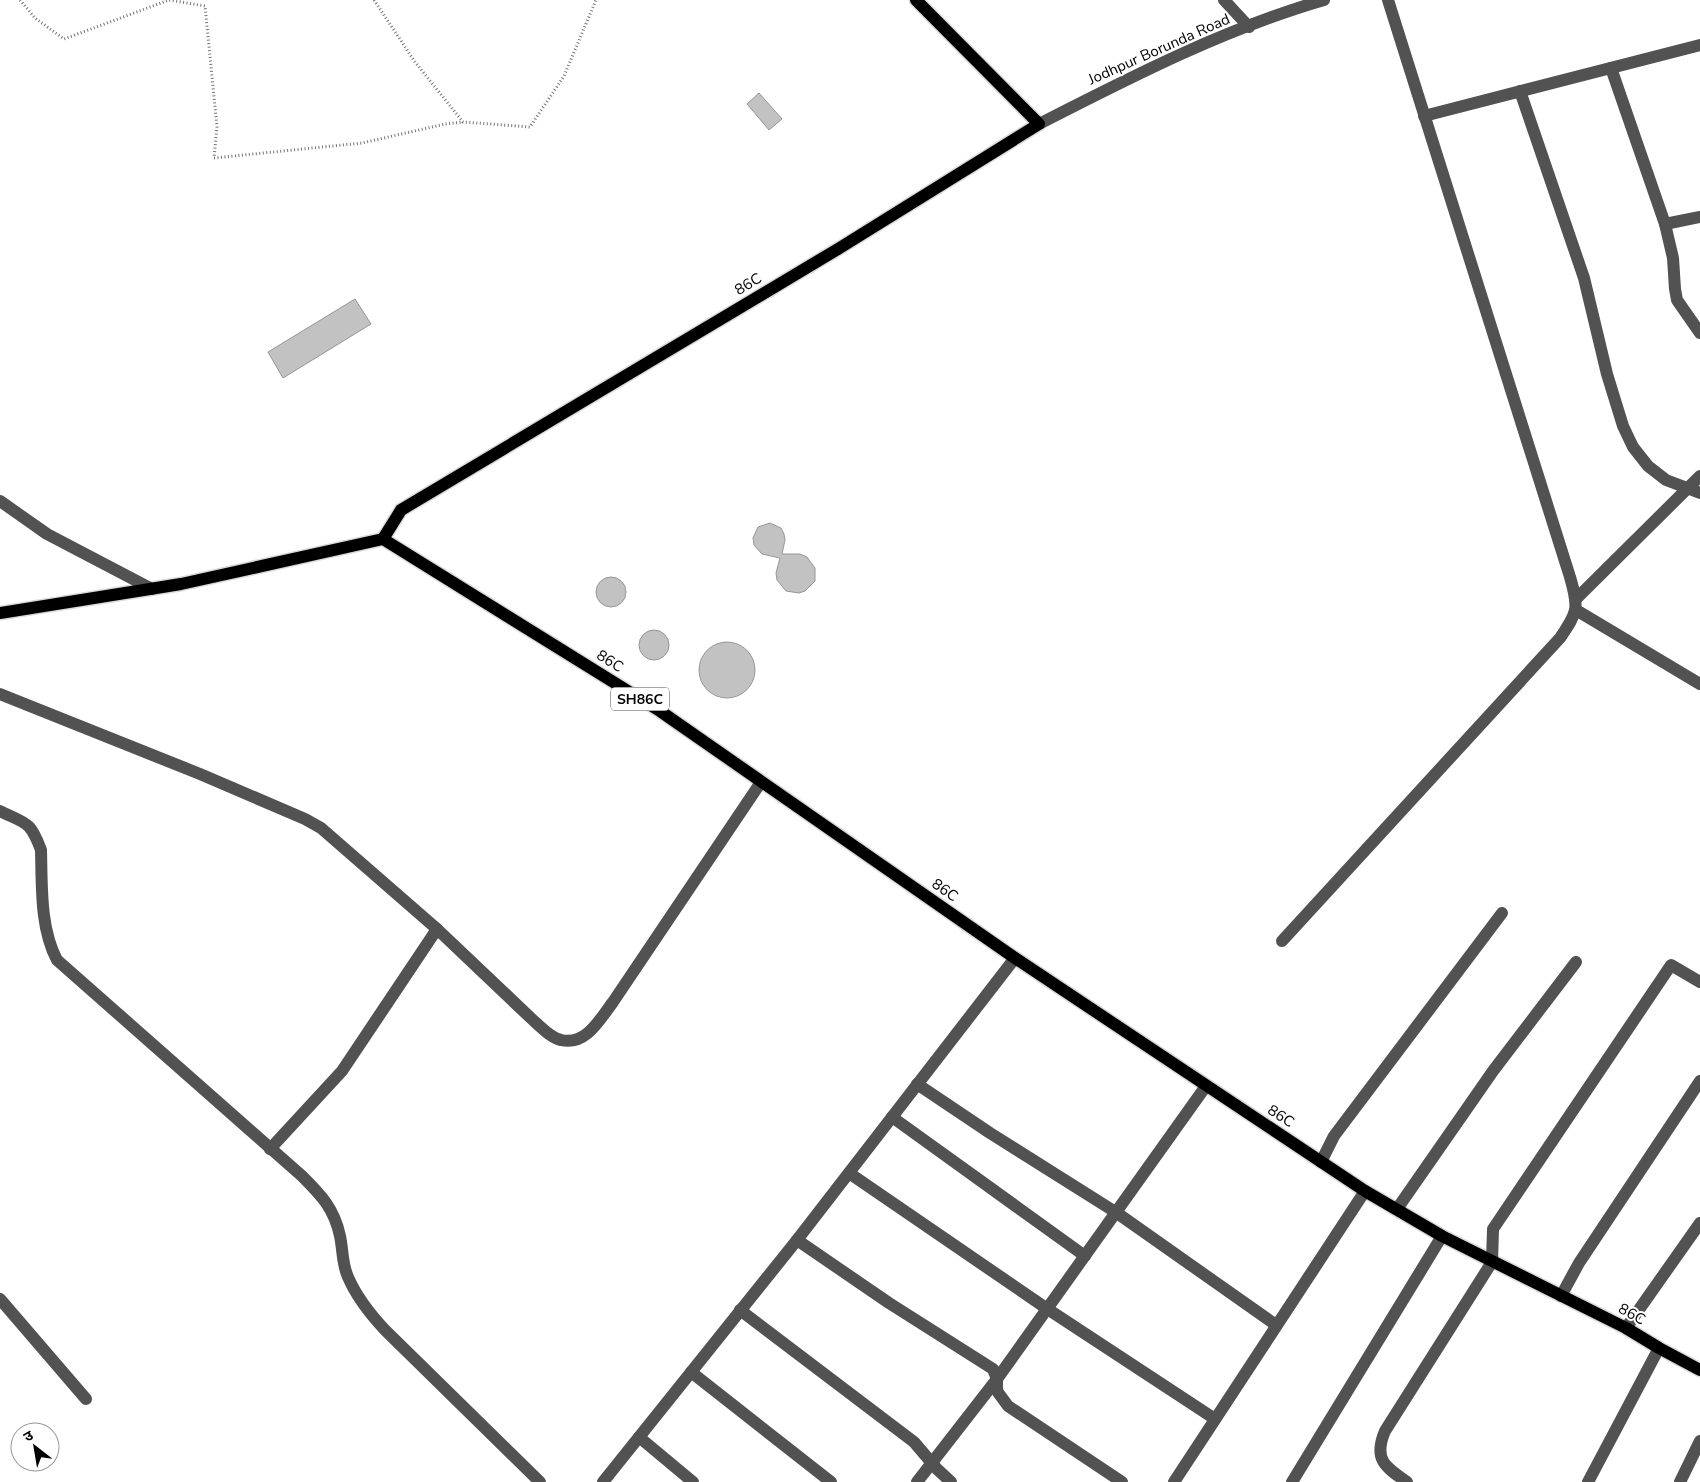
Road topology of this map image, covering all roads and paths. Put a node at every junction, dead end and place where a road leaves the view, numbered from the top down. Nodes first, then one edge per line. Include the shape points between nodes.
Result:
1 (20, 0) edge
2 (374, 0) edge
3 (596, 0) edge
4 (916, 0) edge
5 (1224, 0) edge
6 (1324, 0) edge
7 (1388, 0) edge
8 (1249, 26) junction
9 (1700, 46) edge
10 (1611, 68) junction
11 (1520, 92) junction
12 (1424, 116) junction
13 (463, 122) junction
14 (1039, 124) junction
15 (1700, 217) edge
16 (1665, 224) junction
17 (1700, 333) edge
18 (1700, 476) edge
19 (1688, 488) junction
20 (1700, 493) edge
21 (0, 501) edge
22 (383, 539) junction
23 (152, 589) junction
24 (1576, 604) junction
25 (0, 613) edge
26 (1700, 684) edge
27 (0, 694) edge
28 (761, 782) junction
29 (0, 811) edge
30 (1502, 913) dead end
31 (438, 930) junction
32 (1282, 941) dead end
33 (1015, 958) junction
34 (1576, 962) dead end
35 (1700, 982) edge
36 (1700, 1081) edge
37 (917, 1084) junction
38 (1206, 1086) junction
39 (892, 1117) junction
40 (270, 1149) junction
41 (1321, 1162) junction
42 (849, 1173) junction
43 (1364, 1191) junction
44 (1397, 1209) junction
45 (1117, 1213) junction
46 (1700, 1223) edge
47 (1442, 1236) junction
48 (797, 1240) junction
49 (1085, 1256) junction
50 (1492, 1262) junction
51 (1561, 1296) junction
52 (0, 1299) edge
53 (1046, 1308) junction
54 (740, 1310) junction
55 (1276, 1326) junction
56 (1626, 1328) junction
57 (1658, 1348) junction
58 (1700, 1370) edge
59 (691, 1372) junction
60 (997, 1379) junction
61 (86, 1399) dead end
62 (1215, 1419) junction
63 (639, 1437) junction
64 (1700, 1441) edge
65 (933, 1464) junction
66 (540, 1482) edge
67 (603, 1482) edge
68 (693, 1482) edge
69 (831, 1482) edge
70 (917, 1482) edge
71 (951, 1482) edge
72 (1122, 1482) edge
73 (1174, 1482) edge
74 (1292, 1482) edge
75 (1407, 1482) edge
76 (1588, 1482) edge
77 (1680, 1482) edge

1 - 13 path via 34,18 64,39 169,0 205,6 217,127 214,158 362,143
2 - 13 path via 415,62
3 - 13 path via 564,76 530,127
4 - 14 main road
5 - 8 street
6 - 8 street, Jodhpur Borunda Road
7 - 12 street
8 - 14 street, Jodhpur Borunda Road via 1157,64
9 - 10 street
10 - 11 street
10 - 16 street
11 - 12 street
11 - 19 street via 1584,278 1623,426 1648,466 1666,480
12 - 24 street
14 - 22 main road, 86C via 838,249 401,510
15 - 16 street
16 - 17 street via 1673,258 1677,300
18 - 19 street
19 - 20 street
19 - 24 street
21 - 23 street via 47,534
22 - 23 main road
22 - 28 main road, 86C / SH86C via 660,711
23 - 25 main road
24 - 26 street
24 - 32 street via 1572,620 1560,638
27 - 31 street via 305,819 320,828
28 - 31 street via 613,1002 587,1035 560,1040 551,1036
28 - 33 main road, 86C / SH86C
29 - 40 street via 24,821 37,839 41,850 46,930 57,960
30 - 41 street via 1334,1136
31 - 40 street via 342,1071
33 - 37 street
33 - 38 main road, 86C / SH86C
34 - 44 street via 1493,1070
35 - 50 street via 1671,965 1493,1229
36 - 51 street via 1578,1263
37 - 39 street
37 - 45 street
38 - 41 main road, 86C / SH86C
38 - 45 street
39 - 42 street
39 - 49 street
40 - 66 street via 325,1200 340,1236 348,1278 364,1307
41 - 43 main road, 86C / SH86C
42 - 48 street
42 - 53 street
43 - 44 main road, 86C / SH86C
43 - 55 street
44 - 47 main road, 86C / SH86C
45 - 49 street
45 - 55 street
46 - 56 street
47 - 50 main road, 86C / SH86C
47 - 74 street
48 - 54 street
48 - 60 street via 992,1368
49 - 53 street
50 - 51 main road, 86C / SH86C
50 - 75 street via 1381,1439 1381,1459 1391,1472
51 - 56 main road, 86C / SH86C
52 - 61 street
53 - 60 street
53 - 62 street
54 - 59 street
54 - 65 street via 914,1442
55 - 62 street
56 - 57 main road, 86C / SH86C
57 - 58 main road, 86C / SH86C
57 - 76 street
59 - 63 street
59 - 69 street
60 - 65 street
60 - 72 street via 997,1391 1008,1406
62 - 73 street
63 - 67 street
63 - 68 street
64 - 77 street
65 - 70 street
65 - 71 street

